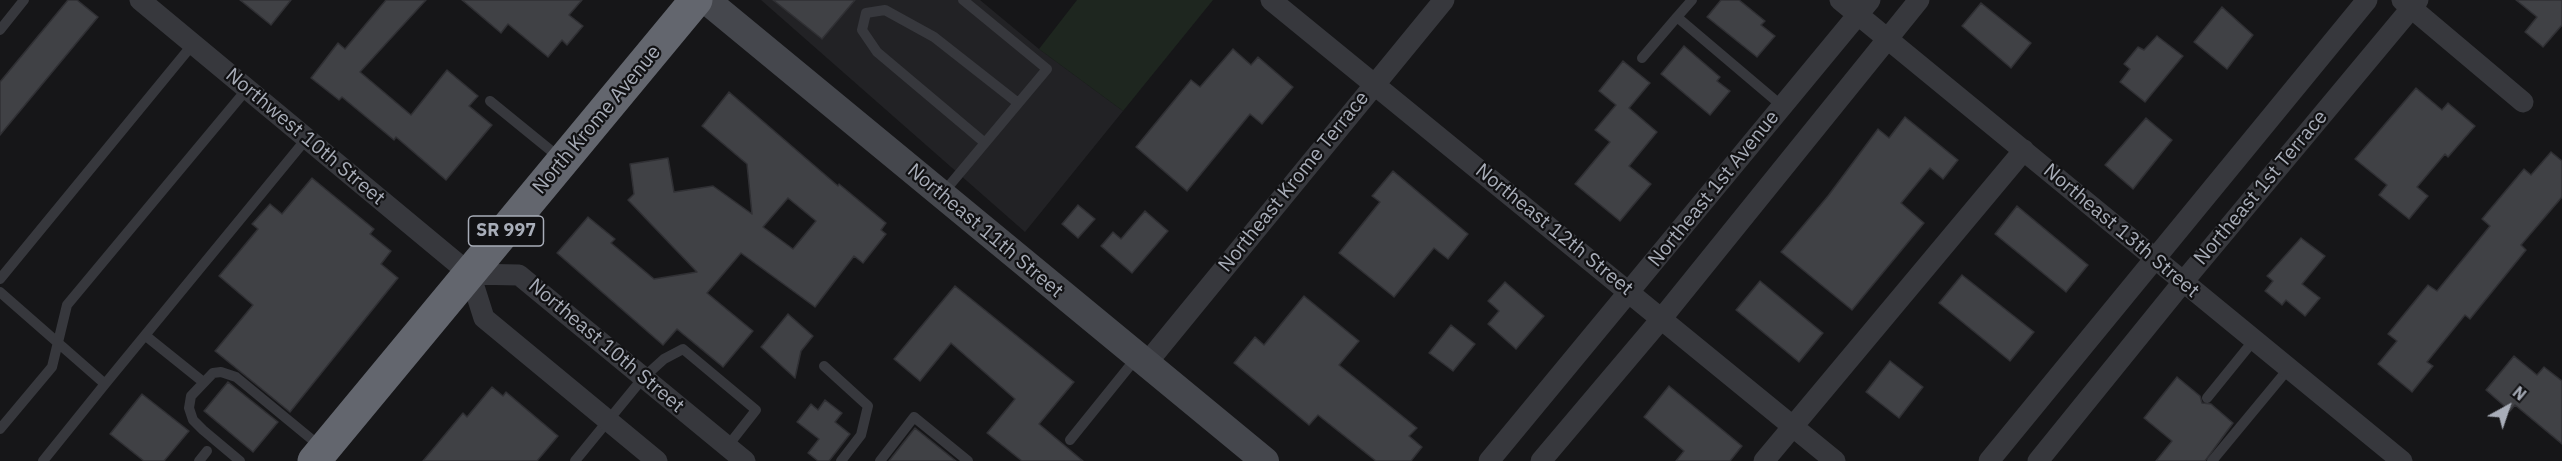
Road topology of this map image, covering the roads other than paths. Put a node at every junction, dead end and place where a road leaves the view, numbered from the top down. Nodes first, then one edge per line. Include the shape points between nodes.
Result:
1 (24, 0) edge
2 (140, 0) edge
3 (696, 0) edge
4 (706, 0) edge
5 (963, 0) edge
6 (1271, 0) edge
7 (1444, 0) edge
8 (1692, 0) edge
9 (1840, 0) edge
10 (1919, 0) edge
11 (2367, 0) edge
12 (2410, 3) edge
13 (1864, 7) edge
14 (1677, 17) junction
15 (0, 30) edge
16 (1887, 39) junction
17 (193, 44) junction
18 (1642, 58) dead end
19 (1374, 84) junction
20 (247, 89) junction
21 (490, 101) dead end
22 (2523, 102) dead end
23 (1018, 103) junction
24 (1782, 106) junction
25 (307, 138) junction
26 (985, 143) junction
27 (2024, 150) junction
28 (563, 161) junction
29 (941, 195) junction
30 (2155, 259) junction
31 (470, 274) junction
32 (0, 279) edge
33 (2183, 282) junction
34 (1630, 291) junction
35 (0, 292) edge
36 (1662, 318) junction
37 (146, 336) junction
38 (2254, 340) junction
39 (57, 342) junction
40 (1141, 361) junction
41 (824, 366) dead end
42 (2289, 368) junction
43 (644, 378) junction
44 (202, 381) junction
45 (105, 384) junction
46 (2206, 398) dead end
47 (608, 420) junction
48 (1793, 426) junction
49 (0, 429) edge
50 (1070, 440) dead end
51 (727, 447) junction
52 (207, 451) dead end
53 (319, 455) edge
54 (1262, 460) edge
55 (43, 461) edge
56 (199, 461) edge
57 (240, 461) edge
58 (575, 461) edge
59 (657, 461) edge
60 (744, 461) edge
61 (841, 461) edge
62 (880, 461) edge
63 (968, 461) edge
64 (1489, 461) edge
65 (1541, 461) edge
66 (1764, 461) edge
67 (1835, 461) edge
68 (1989, 461) edge
69 (2038, 461) edge
70 (2212, 461) edge
71 (2402, 461) edge

1 - 15 lane
2 - 17 street, Northwest 10th Street
3 - 28 highway, North Krome Avenue / SR 997
4 - 29 street, Northeast 11th Street
5 - 23 lane via 1047,69
6 - 19 street, Northeast 12th Street
7 - 19 street, Northeast Krome Terrace
8 - 14 lane
9 - 13 street, Northeast 13th Street
10 - 16 street, Northeast 1st Avenue
11 - 30 street, Northeast 1st Terrace
12 - 22 street
12 - 33 street, Northeast 1st Terrace
13 - 16 street, Northeast 13th Street
13 - 24 street, Northeast 1st Avenue
14 - 18 lane
14 - 24 lane
16 - 27 street, Northeast 13th Street
16 - 36 street, Northeast 1st Avenue
17 - 20 street, Northwest 10th Street
17 - 32 lane
19 - 34 street, Northeast 12th Street
19 - 40 street, Northeast Krome Terrace
20 - 25 street, Northwest 10th Street
20 - 39 lane via 67,305
21 - 28 lane
23 - 26 lane
23 - 26 lane via 934,37 885,10 866,13 862,30 878,52
24 - 34 street, Northeast 1st Avenue
25 - 31 street, Northwest 10th Street
25 - 37 lane
26 - 29 lane
27 - 30 street, Northeast 13th Street
27 - 48 street
28 - 31 highway, North Krome Avenue / SR 997
29 - 40 street, Northeast 11th Street
30 - 33 street, Northeast 13th Street
30 - 68 street, Northeast 1st Terrace
31 - 43 street, Northeast 10th Street via 519,275
31 - 47 street via 484,318
31 - 53 highway, North Krome Avenue / SR 997
33 - 38 street, Northeast 13th Street
33 - 69 street, Northeast 1st Terrace
34 - 36 street, Northeast 12th Street
34 - 64 street, Northeast 1st Avenue
35 - 39 lane
36 - 48 street, Northeast 12th Street
36 - 65 street, Northeast 1st Avenue
37 - 44 lane
37 - 45 lane
38 - 42 street, Northeast 13th Street
38 - 46 lane
39 - 45 lane
39 - 49 lane via 52,367
40 - 50 lane
40 - 54 street, Northeast 11th Street
41 - 61 lane via 868,406 861,435
42 - 70 lane
42 - 71 street, Northeast 13th Street
43 - 47 lane
43 - 51 street, Northeast 10th Street
43 - 51 lane via 664,359 683,349 756,410
44 - 53 lane via 221,372 236,377
44 - 57 lane via 191,396 193,420
45 - 55 lane
47 - 58 lane
47 - 59 street
48 - 66 street
48 - 67 street, Northeast 12th Street
51 - 60 street, Northeast 10th Street
52 - 56 lane
62 - 63 lane via 915,417

